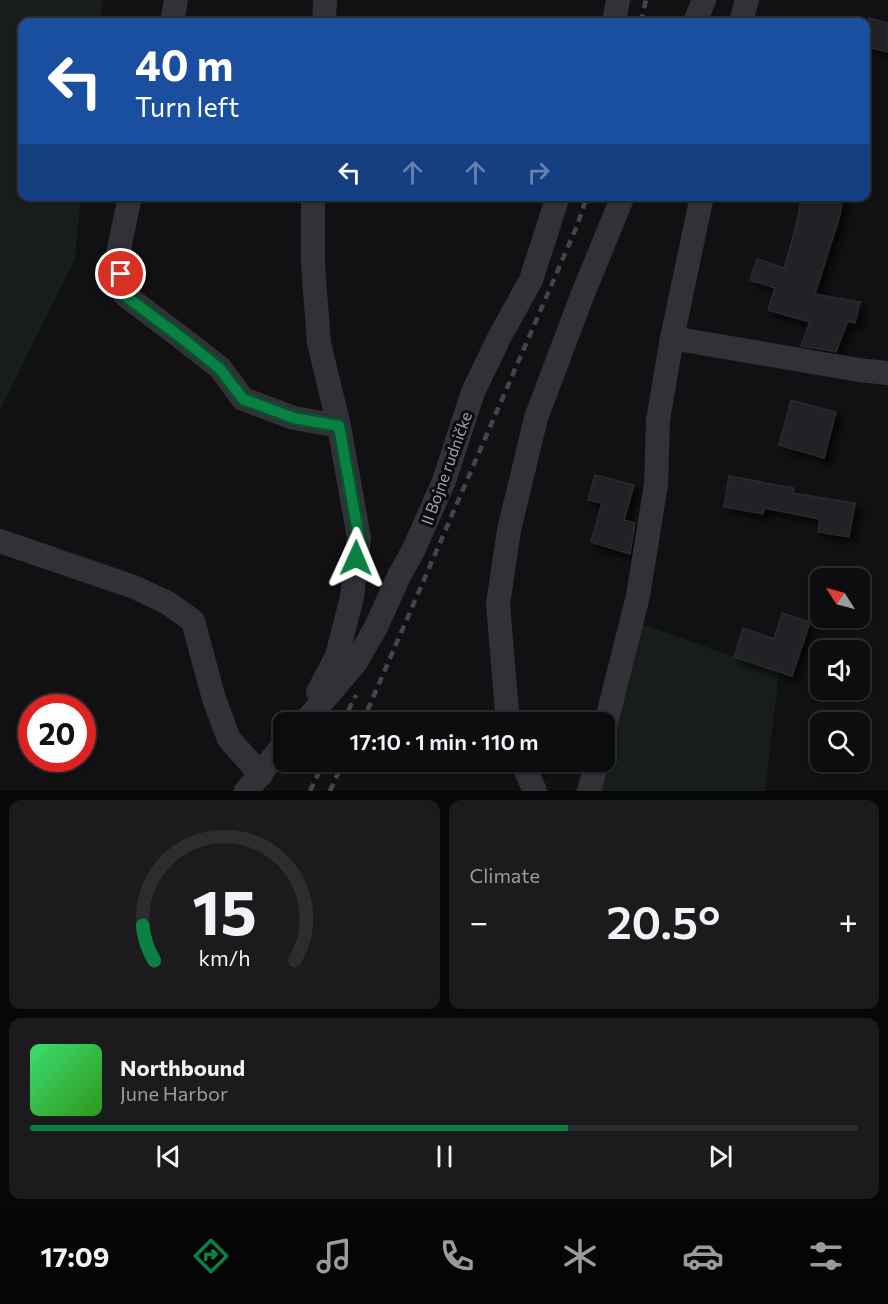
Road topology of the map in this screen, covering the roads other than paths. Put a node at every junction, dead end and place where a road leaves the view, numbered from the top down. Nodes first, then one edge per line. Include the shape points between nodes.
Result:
1 (176, 0) edge
2 (325, 0) edge
3 (618, 0) edge
4 (704, 0) edge
5 (747, 0) edge
6 (173, 18) edge
7 (324, 18) edge
8 (615, 18) edge
9 (697, 18) edge
10 (742, 18) edge
11 (129, 201) edge
12 (313, 201) edge
13 (556, 201) edge
14 (621, 201) edge
15 (701, 201) edge
16 (672, 338) junction
17 (888, 373) edge
18 (339, 426) junction
19 (0, 541) edge
20 (309, 712) edge
21 (313, 712) edge
22 (507, 712) edge
23 (609, 712) edge
24 (273, 757) edge
25 (526, 772) edge
26 (594, 772) edge
27 (254, 783) edge
28 (535, 791) edge
29 (589, 791) edge

1 - 6 street
2 - 7 street
3 - 8 street
4 - 9 street
5 - 10 street
11 - 18 street via 117,254 124,295 220,369 243,399 294,418
12 - 18 street via 313,265 320,344
13 - 21 street, II Bojne rudničke via 531,280 473,392 444,481 413,550 356,662
14 - 22 street via 536,418 509,530 498,604
15 - 16 street
16 - 17 street
16 - 23 street via 658,420 656,484 638,596
18 - 20 street via 359,538 352,597 337,656
19 - 27 street via 134,587 168,603 193,621 214,699
24 - 27 street
25 - 28 street
26 - 29 street

